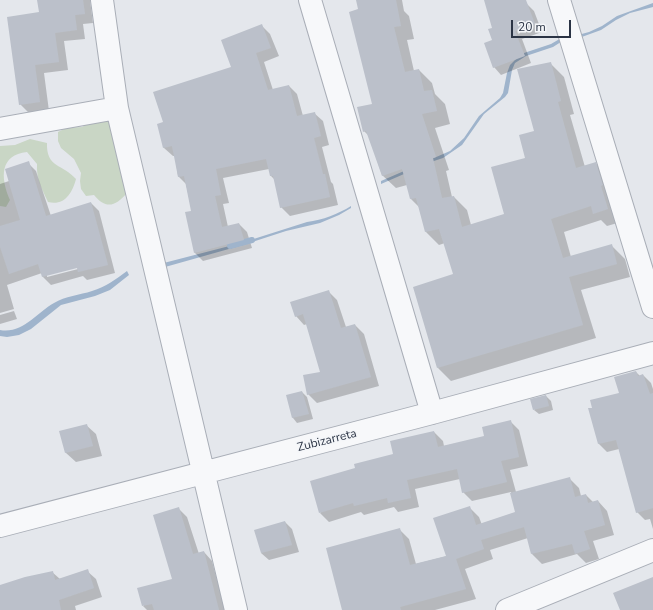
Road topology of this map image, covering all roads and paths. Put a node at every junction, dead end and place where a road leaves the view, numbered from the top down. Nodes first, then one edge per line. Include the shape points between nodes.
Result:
1 (102, 0) edge
2 (310, 0) edge
3 (559, 0) edge
4 (117, 108) junction
5 (0, 129) edge
6 (653, 307) edge
7 (653, 353) edge
8 (432, 413) junction
9 (204, 472) junction
10 (0, 526) edge
11 (653, 550) edge
12 (236, 610) edge
13 (507, 610) edge

1 - 4 street
2 - 8 street
3 - 6 street
4 - 5 street
4 - 9 street
7 - 8 street, Zubizarreta
8 - 9 street, Zubizarreta
9 - 10 street, Zubizarreta
9 - 12 street
11 - 13 street

